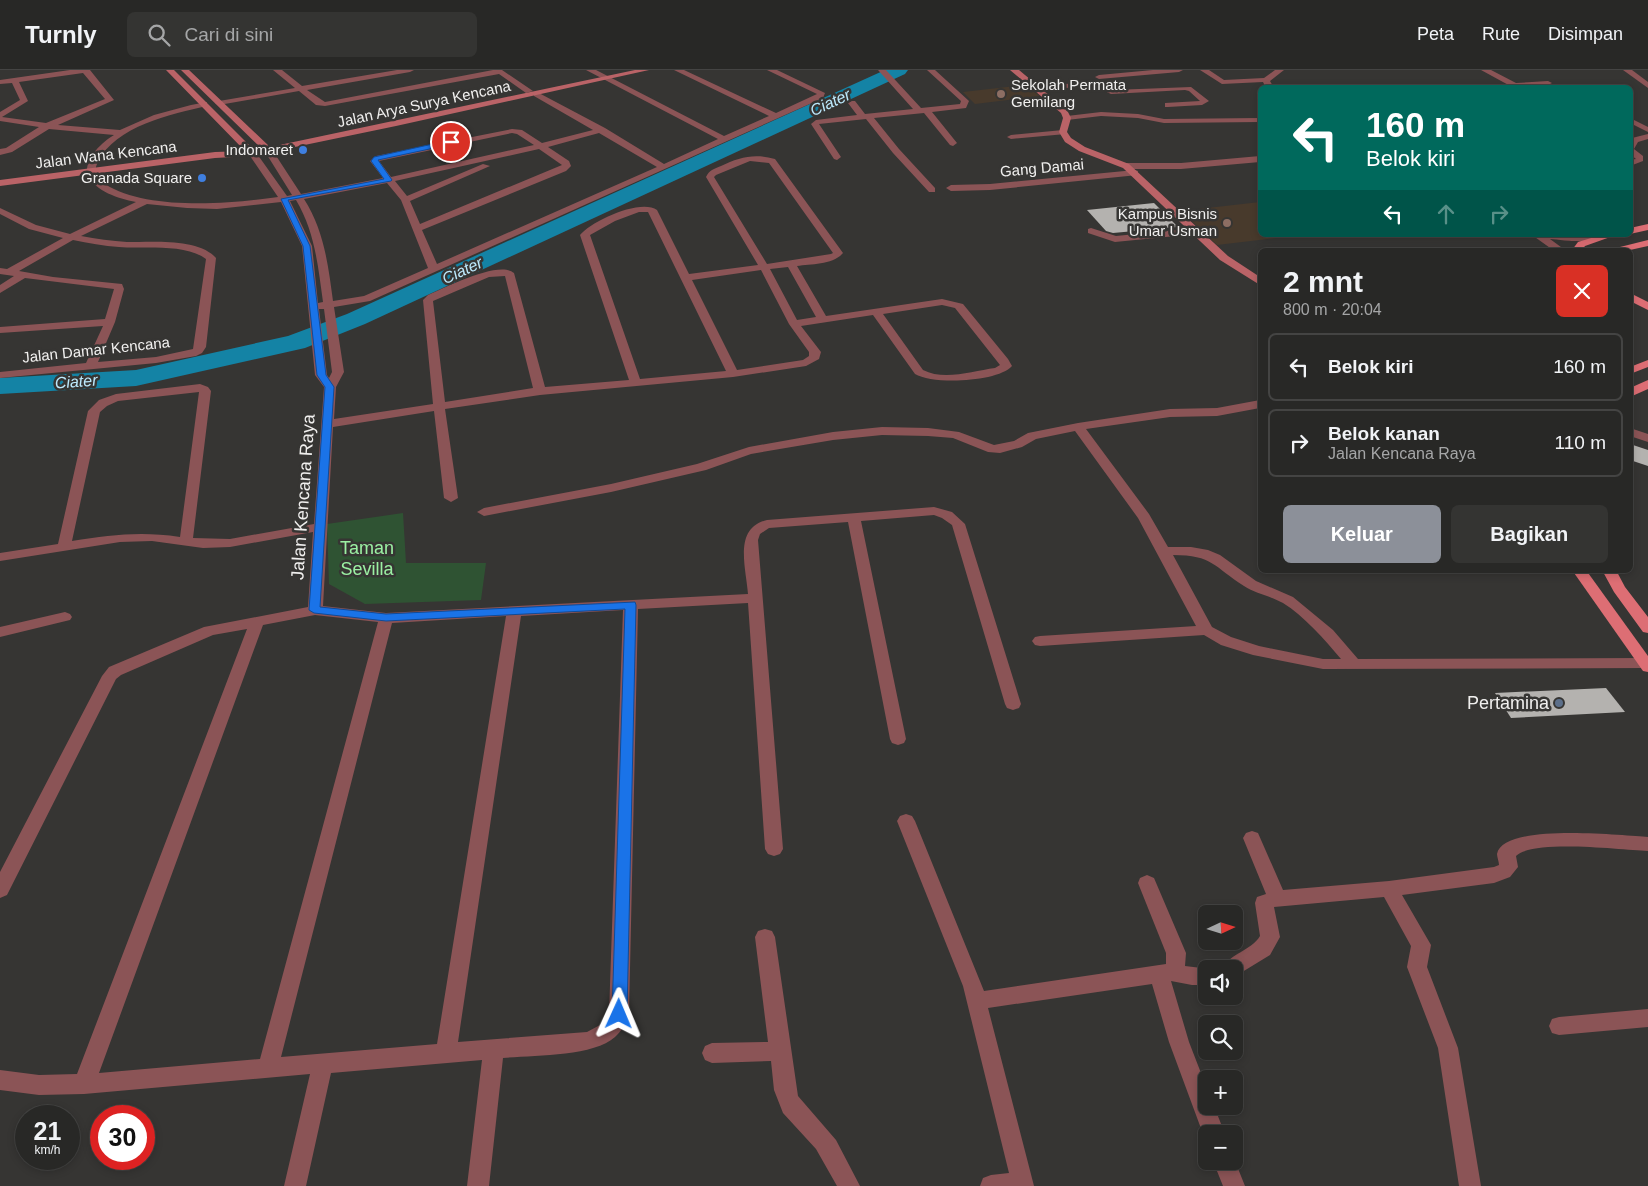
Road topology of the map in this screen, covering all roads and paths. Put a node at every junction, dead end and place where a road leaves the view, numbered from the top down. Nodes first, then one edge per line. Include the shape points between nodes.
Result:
1 (85, 70) edge
2 (170, 70) edge
3 (185, 70) edge
4 (277, 70) edge
5 (342, 70) edge
6 (410, 70) edge
7 (590, 70) edge
8 (620, 70) edge
9 (645, 70) edge
10 (678, 70) edge
11 (771, 70) edge
12 (882, 70) edge
13 (931, 70) edge
14 (1014, 70) edge
15 (1179, 70) edge
16 (1204, 70) edge
17 (1280, 70) edge
18 (1485, 70) edge
19 (1627, 70) edge
20 (73, 71) edge
21 (498, 71) edge
22 (1143, 71) edge
23 (603, 77) junction
24 (1099, 77) dead end
25 (15, 80) junction
26 (1266, 80) junction
27 (355, 81) junction
28 (0, 82) edge
29 (1548, 83) dead end
30 (1268, 85) edge
31 (1516, 85) edge
32 (1528, 85) edge
33 (1648, 86) edge
34 (1036, 88) junction
35 (301, 89) junction
36 (533, 92) junction
37 (24, 101) junction
38 (219, 103) junction
39 (852, 103) dead end
40 (204, 104) junction
41 (0, 105) edge
42 (1168, 105) dead end
43 (923, 111) junction
44 (0, 115) edge
45 (776, 116) junction
46 (866, 117) junction
47 (1067, 118) junction
48 (0, 119) edge
49 (1258, 120) edge
50 (1633, 122) edge
51 (47, 126) junction
52 (602, 130) junction
53 (1648, 130) edge
54 (1063, 132) junction
55 (123, 133) junction
56 (1010, 137) dead end
57 (1644, 137) edge
58 (725, 140) junction
59 (953, 143) dead end
60 (1633, 144) edge
61 (265, 146) junction
62 (542, 146) junction
63 (249, 150) junction
64 (0, 152) edge
65 (1633, 152) edge
66 (512, 153) junction
67 (838, 157) dead end
68 (1258, 158) edge
69 (1633, 162) edge
70 (1126, 166) junction
71 (664, 167) junction
72 (90, 171) junction
73 (1135, 173) junction
74 (388, 180) junction
75 (0, 183) edge
76 (951, 188) dead end
77 (932, 190) dead end
78 (297, 197) junction
79 (284, 199) junction
80 (405, 200) junction
81 (145, 201) junction
82 (0, 212) edge
83 (0, 217) edge
84 (14, 217) junction
85 (418, 228) junction
86 (1648, 228) edge
87 (1633, 230) edge
88 (1090, 231) dead end
89 (1196, 231) junction
90 (72, 237) junction
91 (1540, 237) edge
92 (1562, 237) edge
93 (1590, 237) edge
94 (1604, 237) edge
95 (1648, 242) edge
96 (1579, 247) edge
97 (1557, 248) edge
98 (1626, 248) edge
99 (791, 264) junction
100 (764, 267) junction
101 (434, 270) junction
102 (4, 272) edge
103 (1258, 274) edge
104 (23, 276) junction
105 (1248, 276) junction
106 (684, 278) junction
107 (1258, 281) edge
108 (1633, 286) edge
109 (0, 290) edge
110 (1648, 295) edge
111 (1633, 298) edge
112 (328, 304) junction
113 (1648, 306) edge
114 (313, 307) junction
115 (876, 312) junction
116 (823, 320) junction
117 (110, 322) junction
118 (794, 324) junction
119 (0, 330) edge
120 (1648, 363) edge
121 (91, 366) junction
122 (1633, 370) edge
123 (733, 374) junction
124 (0, 375) edge
125 (636, 383) junction
126 (1648, 384) edge
127 (330, 387) junction
128 (540, 391) junction
129 (1633, 391) edge
130 (1258, 404) edge
131 (438, 406) junction
132 (327, 424) junction
133 (1078, 427) junction
134 (1633, 433) edge
135 (1648, 438) edge
136 (452, 498) dead end
137 (484, 512) dead end
138 (854, 519) junction
139 (321, 527) junction
140 (186, 542) junction
141 (64, 547) junction
142 (1164, 551) junction
143 (0, 557) edge
144 (1581, 573) edge
145 (1611, 573) edge
146 (755, 598) junction
147 (631, 605) junction
148 (314, 610) junction
149 (514, 611) junction
150 (65, 617) dead end
151 (386, 618) junction
152 (257, 621) junction
153 (1648, 628) edge
154 (1206, 630) junction
155 (0, 632) edge
156 (1040, 641) dead end
157 (1355, 665) junction
158 (1647, 665) edge
159 (1013, 704) dead end
160 (898, 739) dead end
161 (906, 821) dead end
162 (1252, 838) dead end
163 (1648, 844) edge
164 (774, 849) dead end
165 (1147, 883) dead end
166 (1389, 888) junction
167 (0, 890) edge
168 (1277, 898) junction
169 (766, 937) dead end
170 (1243, 962) edge
171 (1166, 973) junction
172 (1198, 976) edge
173 (976, 1000) junction
174 (1648, 1018) edge
175 (1559, 1026) dead end
176 (494, 1049) junction
177 (781, 1051) junction
178 (446, 1053) junction
179 (712, 1053) dead end
180 (323, 1064) junction
181 (268, 1068) junction
182 (0, 1080) edge
183 (84, 1084) junction
184 (1211, 1125) edge
185 (1228, 1170) edge
186 (1023, 1184) edge
187 (295, 1186) edge
188 (478, 1186) edge
189 (849, 1186) edge
190 (991, 1186) edge
191 (1234, 1186) edge
192 (1470, 1186) edge

1 - 20 street
1 - 51 street via 110,100
2 - 40 street, Jalan Kencana Raya
3 - 38 street, Jalan Kencana Raya
4 - 35 street
5 - 27 street
6 - 27 street
7 - 23 street
8 - 23 street, Jalan Arya Surya Kencana
9 - 23 street, Jalan Arya Surya Kencana
10 - 45 street
11 - 45 street via 821,93
12 - 43 street
13 - 43 street via 965,104 958,108
14 - 34 street
15 - 22 street
16 - 26 street via 1222,82
17 - 26 street
18 - 31 street
19 - 33 street
20 - 25 street
21 - 35 street via 325,104
21 - 36 street
22 - 24 street
23 - 36 street, Jalan Arya Surya Kencana
23 - 58 street
25 - 28 street
25 - 37 street
26 - 30 street
27 - 35 street
29 - 32 street
34 - 42 street via 1094,84 1113,92 1185,88 1205,101
34 - 47 street
35 - 38 street
36 - 52 street
36 - 61 street, Jalan Arya Surya Kencana
37 - 41 street
37 - 44 street
38 - 61 street, Jalan Kencana Raya
39 - 46 street
40 - 55 street via 163,114
40 - 63 street, Jalan Kencana Raya
43 - 46 street
43 - 59 street
45 - 58 street
46 - 67 street via 816,122
46 - 77 street
47 - 49 street via 1101,114 1164,121
47 - 54 street
48 - 51 street
50 - 53 street
51 - 55 street
51 - 64 street via 9,150
52 - 62 street
52 - 71 street
54 - 56 street
54 - 70 street via 1068,140 1082,148
55 - 72 street via 97,153
57 - 60 street
58 - 71 street
61 - 63 street, Jalan Arya Surya Kencana
61 - 78 street, Jalan Kencana Raya
62 - 66 street
62 - 74 street via 512,131 381,156 374,161
62 - 85 street via 567,166
63 - 72 street, Jalan Wana Kencana
63 - 79 street, Jalan Kencana Raya
65 - 69 street via 1640,158
66 - 74 street
66 - 80 street
68 - 70 street via 1181,166
70 - 73 street
71 - 101 street
72 - 75 street, Jalan Wana Kencana
72 - 81 street via 92,177 111,191
73 - 76 street, Gang Damai
73 - 89 street
74 - 78 street
74 - 80 street
78 - 79 street
78 - 112 street, Jalan Kencana Raya via 309,214 320,244
79 - 81 street via 216,206
79 - 114 street, Jalan Kencana Raya via 307,246
80 - 85 street
81 - 90 street
82 - 84 street
83 - 84 street
84 - 90 street via 24,224
85 - 101 street
86 - 87 main road
88 - 89 street via 1115,239
89 - 105 street
90 - 102 street
90 - 121 street, Jalan Damar Kencana via 116,244 193,248 212,258 200,347 195,353
91 - 97 street
92 - 93 street
94 - 96 main road
95 - 98 main road
99 - 100 street
99 - 100 street via 826,259 838,252 772,161 750,158 712,173 710,177
99 - 116 street
100 - 106 street
100 - 118 street
101 - 112 street via 366,299
102 - 104 street
103 - 105 street
104 - 109 street
104 - 117 street via 118,286
105 - 107 street
106 - 123 street
106 - 125 street via 649,208 630,211 585,234
108 - 110 main road
111 - 113 main road
112 - 114 street
112 - 127 street, Jalan Kencana Raya via 338,372
114 - 127 street, Jalan Kencana Raya via 321,375
115 - 115 street via 942,302 957,304 1006,366 998,371 927,377 919,372
115 - 116 street
116 - 118 street
117 - 119 street
117 - 121 street
118 - 123 street via 815,352 814,359
120 - 122 main road
121 - 124 street, Jalan Damar Kencana
123 - 125 street
125 - 128 street
126 - 129 main road
127 - 132 street, Jalan Kencana Raya
128 - 131 street
128 - 131 street via 511,275 495,272 428,300
130 - 133 street
131 - 132 street
131 - 136 street
132 - 139 street, Jalan Kencana Raya
133 - 137 street via 1032,436 1000,450 954,435 928,432 882,431 833,436 749,451 692,469 611,488
133 - 142 street via 1131,498
134 - 135 street
138 - 146 street via 767,524 755,531 751,540
138 - 159 street via 934,511 948,515 958,524
138 - 160 street
139 - 140 street via 230,543
139 - 148 street, Jalan Kencana Raya
140 - 141 street via 152,537 120,538
140 - 141 street via 205,392 200,388 116,398 94,411
141 - 143 street
142 - 154 street
142 - 157 street via 1204,553 1251,584 1288,600 1328,634
144 - 158 main road
145 - 153 main road
146 - 147 street
146 - 164 street
147 - 149 street
147 - 176 street via 617,1022 604,1034 587,1041
148 - 151 street
148 - 152 street
149 - 151 street
149 - 178 street
150 - 155 street
151 - 181 street
152 - 167 street via 209,631 112,673
152 - 183 street
154 - 156 street
154 - 157 street via 1258,651 1323,664
157 - 158 street
161 - 173 street
162 - 168 street
163 - 166 street via 1549,840 1530,843 1515,846 1506,854 1509,867 1504,872
165 - 171 street via 1176,953 1177,963
166 - 168 street
166 - 192 street via 1421,944 1417,967 1448,1048
168 - 170 street via 1264,904 1270,937 1263,949
169 - 177 street
171 - 172 street
171 - 173 street
171 - 184 street via 1179,1042
173 - 186 street
174 - 175 street
176 - 178 street
176 - 188 street
177 - 179 street
177 - 189 street via 789,1102 797,1115 819,1136
178 - 180 street
180 - 181 street
180 - 187 street
181 - 183 street
182 - 183 street
185 - 191 street
186 - 190 street

